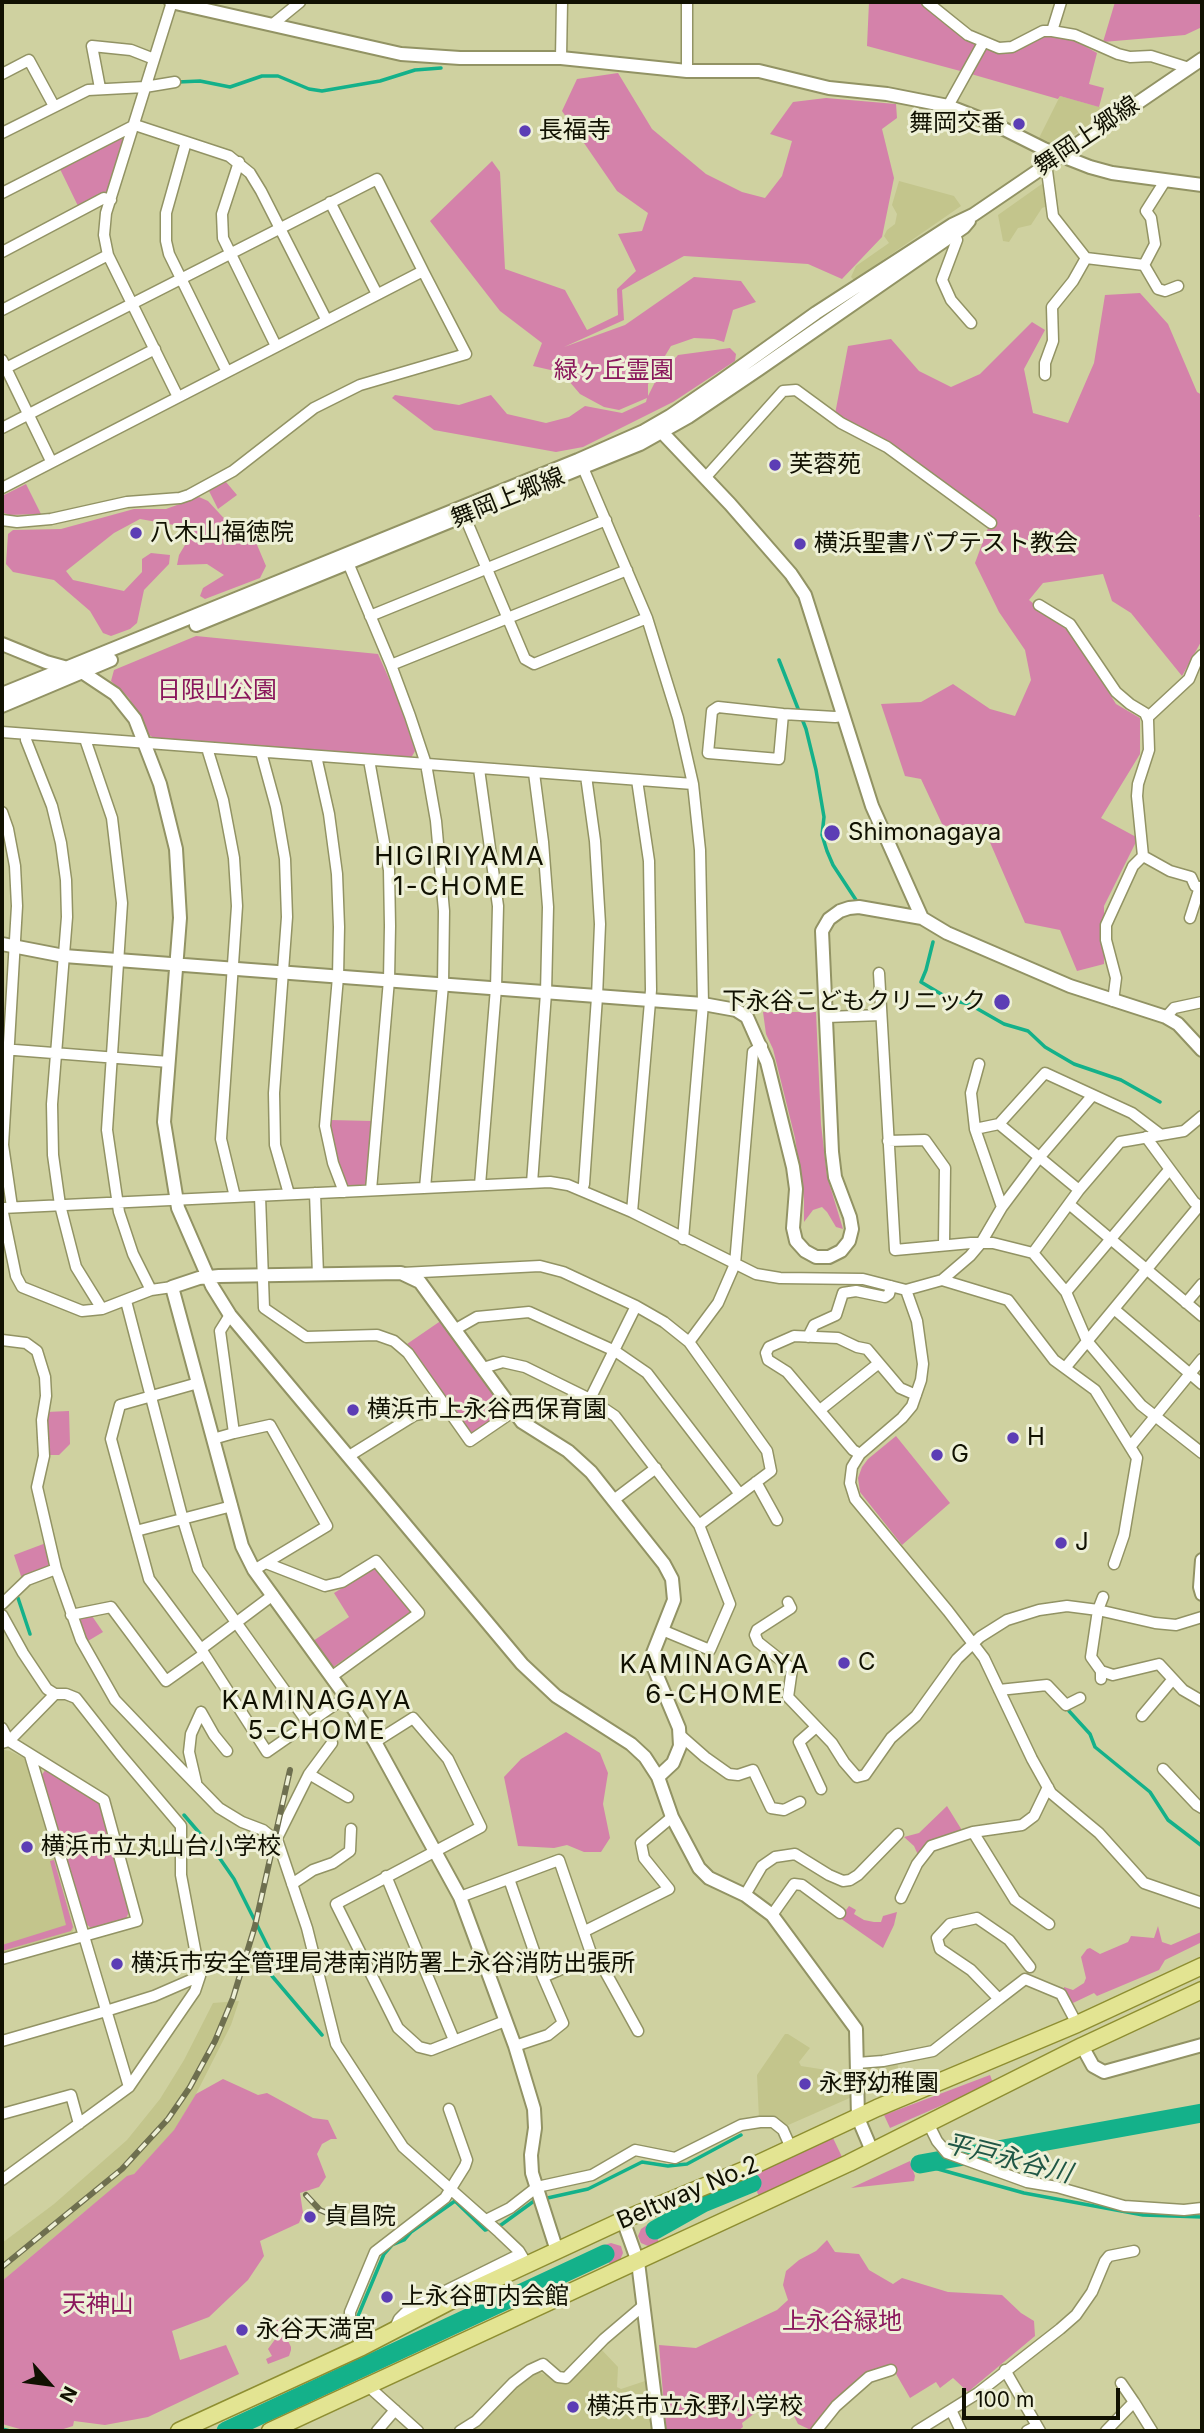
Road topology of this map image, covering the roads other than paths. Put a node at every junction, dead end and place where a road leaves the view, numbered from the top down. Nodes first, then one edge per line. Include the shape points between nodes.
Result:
1 (171, 2) edge
2 (300, 2) edge
3 (562, 2) edge
4 (687, 2) edge
5 (927, 2) edge
6 (1061, 2) edge
7 (273, 24) junction
8 (1052, 31) junction
9 (983, 43) junction
10 (561, 58) junction
11 (154, 59) junction
12 (1202, 59) edge
13 (1189, 68) junction
14 (687, 71) junction
15 (2, 74) edge
16 (175, 82) dead end
17 (145, 87) junction
18 (100, 88) junction
19 (54, 106) junction
20 (948, 106) junction
21 (135, 125) junction
22 (2, 133) edge
23 (186, 142) junction
24 (1059, 155) junction
25 (239, 162) junction
26 (1046, 163) junction
27 (1165, 181) junction
28 (1202, 185) edge
29 (2, 193) edge
30 (111, 200) junction
31 (330, 202) junction
32 (278, 227) junction
33 (953, 229) junction
34 (2, 252) edge
35 (229, 252) junction
36 (108, 256) junction
37 (1086, 258) junction
38 (1144, 265) junction
39 (423, 271) junction
40 (181, 278) junction
41 (1178, 286) dead end
42 (377, 294) junction
43 (132, 303) junction
44 (2, 310) edge
45 (327, 319) junction
46 (971, 323) dead end
47 (276, 346) junction
48 (155, 349) junction
49 (3, 366) edge
50 (227, 372) junction
51 (1045, 374) dead end
52 (178, 397) junction
53 (29, 415) junction
54 (2, 428) edge
55 (658, 428) junction
56 (51, 461) junction
57 (581, 464) junction
58 (705, 478) junction
59 (2, 488) edge
60 (463, 512) junction
61 (2, 520) edge
62 (606, 520) junction
63 (991, 523) dead end
64 (346, 559) junction
65 (487, 569) junction
66 (627, 570) junction
67 (1039, 605) dead end
68 (370, 616) junction
69 (508, 618) junction
70 (647, 618) junction
71 (2, 643) edge
72 (1202, 655) edge
73 (391, 665) junction
74 (69, 668) junction
75 (82, 672) junction
76 (2, 694) edge
77 (2, 706) edge
78 (788, 714) junction
79 (842, 716) junction
80 (1147, 718) junction
81 (2, 732) edge
82 (26, 734) junction
83 (85, 739) junction
84 (145, 743) junction
85 (207, 748) junction
86 (261, 752) junction
87 (316, 755) junction
88 (369, 760) junction
89 (426, 764) junction
90 (479, 769) junction
91 (534, 772) junction
92 (586, 776) junction
93 (637, 780) junction
94 (692, 785) junction
95 (2, 812) edge
96 (5, 831) edge
97 (1143, 856) junction
98 (1201, 887) edge
99 (922, 918) junction
100 (1191, 918) dead end
101 (8, 946) edge
102 (64, 956) junction
103 (119, 960) junction
104 (176, 964) junction
105 (232, 970) junction
106 (284, 973) junction
107 (879, 973) dead end
108 (338, 977) junction
109 (389, 980) junction
110 (443, 985) junction
111 (496, 988) junction
112 (546, 993) junction
113 (597, 997) junction
114 (6, 1001) edge
115 (650, 1001) junction
116 (1113, 1001) junction
117 (1202, 1002) edge
118 (703, 1004) junction
119 (881, 1015) junction
120 (827, 1017) junction
121 (1166, 1017) junction
122 (762, 1046) junction
123 (4, 1049) edge
124 (1202, 1050) edge
125 (56, 1055) junction
126 (112, 1057) junction
127 (169, 1062) junction
128 (979, 1064) dead end
129 (3, 1095) edge
130 (1092, 1096) junction
131 (1202, 1116) edge
132 (999, 1124) junction
133 (975, 1129) junction
134 (1161, 1135) junction
135 (1146, 1138) junction
136 (888, 1141) junction
137 (1038, 1158) junction
138 (1169, 1170) junction
139 (532, 1183) junction
140 (480, 1185) junction
141 (425, 1188) junction
142 (371, 1190) junction
143 (582, 1190) junction
144 (1079, 1190) junction
145 (344, 1192) junction
146 (315, 1193) junction
147 (289, 1194) junction
148 (260, 1196) junction
149 (235, 1197) junction
150 (175, 1199) junction
151 (117, 1201) junction
152 (1069, 1204) junction
153 (60, 1205) junction
154 (12, 1207) junction
155 (1002, 1207) junction
156 (1201, 1207) edge
157 (632, 1212) junction
158 (683, 1239) junction
159 (1110, 1239) junction
160 (981, 1243) junction
161 (944, 1244) junction
162 (1033, 1253) junction
163 (735, 1264) junction
164 (1147, 1269) junction
165 (401, 1273) junction
166 (262, 1275) junction
167 (318, 1275) junction
168 (207, 1276) junction
169 (942, 1280) junction
170 (1202, 1284) edge
171 (891, 1286) junction
172 (172, 1287) junction
173 (150, 1290) junction
174 (906, 1290) junction
175 (1066, 1292) junction
176 (126, 1301) junction
177 (1186, 1303) junction
178 (636, 1307) junction
179 (1114, 1308) junction
180 (102, 1309) junction
181 (230, 1315) junction
182 (1202, 1316) edge
183 (456, 1329) junction
184 (808, 1337) junction
185 (2, 1340) edge
186 (1087, 1341) junction
187 (689, 1342) junction
188 (615, 1351) junction
189 (1202, 1359) edge
190 (879, 1363) junction
191 (483, 1368) junction
192 (1065, 1368) junction
193 (1190, 1374) junction
194 (198, 1383) junction
195 (1202, 1384) edge
196 (916, 1395) junction
197 (151, 1397) junction
198 (590, 1399) junction
199 (448, 1409) junction
200 (820, 1410) junction
201 (514, 1411) junction
202 (1156, 1416) junction
203 (234, 1433) junction
204 (214, 1438) junction
205 (1130, 1447) junction
206 (1202, 1453) edge
207 (860, 1454) junction
208 (349, 1456) junction
209 (656, 1468) junction
210 (756, 1482) junction
211 (739, 1493) junction
212 (615, 1499) junction
213 (232, 1506) junction
214 (183, 1520) junction
215 (777, 1520) dead end
216 (699, 1525) junction
217 (136, 1531) junction
218 (1202, 1560) edge
219 (266, 1563) junction
220 (1114, 1564) dead end
221 (56, 1569) junction
222 (254, 1570) junction
223 (1202, 1594) edge
224 (273, 1595) junction
225 (1102, 1597) dead end
226 (788, 1602) dead end
227 (2, 1605) edge
228 (1098, 1610) junction
229 (2, 1615) edge
230 (71, 1615) junction
231 (1202, 1617) edge
232 (236, 1623) junction
233 (662, 1630) junction
234 (974, 1644) junction
235 (203, 1652) junction
236 (331, 1676) junction
237 (1173, 1679) junction
238 (999, 1690) junction
239 (55, 1694) junction
240 (346, 1697) junction
241 (1080, 1698) dead end
242 (1202, 1701) edge
243 (1142, 1716) dead end
244 (309, 1723) junction
245 (2, 1728) edge
246 (815, 1728) junction
247 (680, 1735) junction
248 (6, 1742) edge
249 (376, 1742) junction
250 (332, 1743) dead end
251 (227, 1751) dead end
252 (30, 1755) junction
253 (1163, 1769) dead end
254 (309, 1774) junction
255 (658, 1777) junction
256 (197, 1785) junction
257 (1048, 1787) junction
258 (821, 1789) dead end
259 (348, 1797) dead end
260 (800, 1802) dead end
261 (1202, 1808) edge
262 (672, 1817) junction
263 (351, 1829) dead end
264 (973, 1832) junction
265 (898, 1834) dead end
266 (276, 1840) junction
267 (437, 1852) junction
268 (386, 1877) junction
269 (509, 1879) junction
270 (292, 1884) junction
271 (745, 1895) junction
272 (460, 1897) junction
273 (901, 1898) dead end
274 (1202, 1903) edge
275 (840, 1913) dead end
276 (772, 1916) junction
277 (1049, 1924) dead end
278 (584, 1931) junction
279 (84, 1935) junction
280 (592, 1956) junction
281 (2, 1959) edge
282 (1202, 1966) edge
283 (1030, 1967) dead end
284 (200, 1976) junction
285 (543, 1977) junction
286 (1202, 1990) edge
287 (999, 1999) junction
288 (106, 2011) junction
289 (505, 2021) junction
290 (1077, 2024) junction
291 (638, 2031) dead end
292 (454, 2040) junction
293 (2, 2041) edge
294 (1202, 2045) edge
295 (515, 2046) junction
296 (1082, 2046) junction
297 (857, 2063) junction
298 (129, 2087) junction
299 (449, 2109) dead end
300 (2, 2114) edge
301 (858, 2118) junction
302 (928, 2123) junction
303 (79, 2124) junction
304 (791, 2148) junction
305 (872, 2151) junction
306 (2, 2180) edge
307 (538, 2189) junction
308 (450, 2190) junction
309 (1202, 2208) edge
310 (623, 2220) junction
311 (492, 2226) junction
312 (557, 2251) junction
313 (1134, 2251) dead end
314 (524, 2260) junction
315 (638, 2262) junction
316 (644, 2305) junction
317 (362, 2347) junction
318 (891, 2370) dead end
319 (1005, 2370) junction
320 (1121, 2383) dead end
321 (368, 2386) junction
322 (1134, 2402) junction
323 (395, 2410) junction
324 (951, 2410) junction
325 (1035, 2430) edge
326 (179, 2431) edge
327 (270, 2431) edge
328 (377, 2431) edge
329 (418, 2431) edge
330 (460, 2431) edge
331 (659, 2431) edge
332 (816, 2431) edge
333 (917, 2431) edge
334 (961, 2431) edge
335 (1106, 2431) edge
336 (1152, 2431) edge

1 - 7 street
1 - 11 street
2 - 7 street
3 - 10 street
4 - 14 street
5 - 9 street
6 - 8 street
7 - 10 street via 401,54
8 - 9 street via 1012,47
8 - 13 street via 1075,35 1118,54 1150,56
9 - 20 street
10 - 14 street
11 - 17 street
11 - 18 street via 131,50 92,46
12 - 13 street, 舞岡上郷線
13 - 24 street, 舞岡上郷線
14 - 20 street via 759,71 829,88
15 - 19 street via 29,60
16 - 17 street
17 - 18 street
17 - 21 street
18 - 19 street
19 - 22 street
20 - 24 street
21 - 23 street
21 - 29 street
21 - 30 street
23 - 25 street
23 - 40 street via 164,228 169,254
24 - 26 street, 舞岡上郷線
24 - 27 street via 1112,173
25 - 32 street via 261,191
25 - 35 street via 222,214
26 - 33 street, 舞岡上郷線
26 - 37 street via 1053,216
27 - 28 street
27 - 38 street via 1146,211 1155,244
30 - 34 street via 104,198
30 - 36 street via 104,235
31 - 32 street
31 - 39 street via 377,178
31 - 42 street
32 - 35 street
32 - 45 street
33 - 46 street via 957,240 942,281
33 - 55 street, 舞岡上郷線 via 816,313
35 - 40 street
35 - 47 street
36 - 43 street
36 - 44 street
37 - 38 street
37 - 51 street via 1052,306 1053,341
38 - 41 street via 1158,289
39 - 42 street
39 - 61 street via 466,354 360,386 314,408 233,471 189,495 127,502 51,519
40 - 43 street
40 - 50 street
42 - 45 street
43 - 48 street
43 - 49 street
45 - 47 street
47 - 50 street
48 - 52 street
48 - 53 street
49 - 53 street
50 - 52 street
52 - 56 street
53 - 54 street
53 - 56 street
55 - 57 street, 舞岡上郷線
55 - 58 street
56 - 59 street
57 - 60 street, 舞岡上郷線
57 - 62 street
58 - 63 street via 783,391 796,390 841,424 887,447
58 - 79 street via 805,595
60 - 64 street, 舞岡上郷線
60 - 65 street
62 - 65 street
62 - 66 street
64 - 68 street
64 - 74 street, 舞岡上郷線
64 - 75 street, 舞岡上郷線
65 - 68 street
65 - 69 street
66 - 69 street
66 - 70 street
67 - 80 street via 1070,624 1116,692
68 - 73 street
69 - 70 street via 525,659 534,663
69 - 73 street
70 - 94 street via 678,718
71 - 74 street
72 - 80 street via 1189,679
73 - 89 street
74 - 75 street
74 - 76 street, 舞岡上郷線
75 - 77 street, 舞岡上郷線
75 - 84 street via 124,703
78 - 78 street via 719,707 712,711 708,753 779,759
78 - 79 street
79 - 99 street via 872,806
80 - 97 street via 1149,750 1138,784
81 - 82 street
82 - 83 street
82 - 102 street via 61,843 67,917
83 - 84 street
83 - 103 street via 112,818 122,903
84 - 85 street
84 - 104 street via 176,849 180,918
85 - 86 street
85 - 105 street via 234,858 237,906
86 - 87 street
86 - 106 street via 285,859
87 - 88 street
87 - 108 street via 337,874
88 - 89 street
88 - 109 street via 389,870
89 - 90 street
89 - 110 street via 444,911
90 - 91 street
90 - 111 street via 498,906
91 - 92 street
91 - 112 street via 548,906
92 - 93 street
92 - 113 street via 600,924
93 - 94 street
93 - 115 street via 649,862
94 - 118 street via 700,850
95 - 96 street
96 - 101 street via 15,866 17,906
97 - 98 street via 1191,877 1195,886
97 - 116 street via 1132,866 1105,925 1116,978
98 - 100 street
99 - 116 street via 947,933
99 - 120 street via 859,907 829,919 822,931
101 - 102 street
101 - 114 street
102 - 103 street
102 - 125 street
103 - 104 street
103 - 126 street
104 - 105 street
104 - 127 street
105 - 106 street
105 - 149 street via 221,1139
106 - 108 street
106 - 147 street via 274,1093 275,1145
107 - 119 street
108 - 109 street
108 - 145 street via 325,1126
109 - 110 street
109 - 142 street
110 - 111 street
110 - 141 street
111 - 112 street
111 - 140 street
112 - 113 street
112 - 139 street
113 - 115 street
113 - 143 street
114 - 123 street
115 - 118 street
115 - 157 street
116 - 121 street
117 - 121 street via 1174,1008
118 - 122 street via 736,1010 747,1017
118 - 158 street
119 - 120 street
119 - 136 street
120 - 122 street via 832,1152 852,1229 841,1251 829,1257 816,1257 796,1241 793,1167
121 - 124 street
122 - 163 street via 753,1052
123 - 125 street
123 - 129 street
125 - 126 street
125 - 153 street via 53,1155
126 - 127 street
126 - 151 street via 107,1130
127 - 150 street via 164,1122
128 - 133 street via 971,1093
129 - 154 street via 3,1145
130 - 132 street via 1045,1073
130 - 134 street via 1132,1114
130 - 137 street
131 - 134 street via 1184,1131
132 - 133 street
132 - 137 street
133 - 155 street
134 - 135 street
135 - 138 street
135 - 144 street via 1120,1142
136 - 161 street via 925,1140 944,1168
136 - 161 street via 895,1250
137 - 144 street
137 - 155 street
138 - 156 street
138 - 159 street
139 - 140 street
139 - 143 street
140 - 141 street
141 - 142 street
142 - 145 street
143 - 157 street
144 - 152 street
145 - 146 street
146 - 147 street
146 - 167 street
147 - 148 street
148 - 149 street
148 - 166 street
149 - 150 street
150 - 151 street
150 - 168 street
151 - 153 street
151 - 173 street
152 - 159 street
152 - 162 street
153 - 154 street
153 - 180 street via 76,1267
154 - 180 street via 2,1208 22,1287 82,1311
155 - 160 street
156 - 164 street
157 - 158 street
158 - 163 street
159 - 164 street
159 - 175 street
160 - 161 street
160 - 162 street
160 - 169 street
162 - 175 street
163 - 171 street via 780,1278 863,1279
163 - 187 street via 718,1303
164 - 177 street
164 - 179 street
165 - 167 street
165 - 178 street via 540,1266 563,1272
165 - 183 street via 420,1282
166 - 167 street
166 - 168 street
166 - 199 street via 264,1308 306,1337 377,1335 394,1341 408,1353
168 - 172 street
168 - 181 street
169 - 174 street
169 - 192 street via 1008,1300
170 - 177 street
171 - 174 street
171 - 184 street via 885,1297 843,1293 836,1315 814,1325
172 - 173 street
172 - 194 street
173 - 176 street
174 - 196 street via 917,1321 923,1364
175 - 186 street
176 - 180 street
176 - 197 street
177 - 182 street
178 - 187 street
178 - 188 street
179 - 186 street
179 - 193 street
181 - 203 street via 220,1331
181 - 208 street
183 - 188 street via 477,1317 529,1312
183 - 191 street
184 - 190 street via 838,1338 867,1349
184 - 200 street via 794,1336 765,1353
185 - 221 street via 26,1343 37,1351 45,1377 44,1456 37,1487
186 - 192 street
186 - 202 street via 1141,1405
187 - 210 street via 767,1451 771,1471
188 - 198 street
188 - 211 street via 647,1373
189 - 193 street
190 - 196 street via 900,1388
190 - 200 street
191 - 198 street via 503,1362 525,1367
191 - 201 street
192 - 205 street via 1095,1390
193 - 195 street
193 - 202 street
194 - 197 street
194 - 204 street
196 - 207 street via 902,1418
197 - 214 street
197 - 217 street via 120,1405 111,1439
198 - 209 street via 615,1416
199 - 201 street via 470,1441
199 - 208 street via 415,1415
200 - 207 street
201 - 212 street via 522,1422 568,1451
202 - 205 street
202 - 206 street
203 - 204 street
203 - 219 street via 270,1425 327,1526
204 - 213 street
205 - 220 street via 1138,1458
207 - 234 street via 850,1483 855,1499
208 - 255 street via 538,1681 631,1744
209 - 212 street
209 - 216 street
210 - 211 street
210 - 215 street
211 - 216 street
212 - 233 street via 672,1579 674,1600
213 - 214 street
213 - 222 street via 242,1546
214 - 217 street
214 - 232 street via 198,1569
216 - 233 street via 730,1604 710,1650
217 - 235 street via 149,1579
218 - 223 street
219 - 222 street
219 - 236 street via 325,1586 342,1582 376,1561 419,1613
221 - 227 street via 27,1580
221 - 230 street
222 - 224 street
224 - 232 street
224 - 236 street
225 - 228 street
226 - 246 street via 791,1608 755,1635 792,1669 788,1697
228 - 231 street via 1176,1625
228 - 234 street via 1068,1606 1039,1610 1007,1620
228 - 237 street via 1091,1657 1101,1675 1158,1664
229 - 239 street via 47,1689
230 - 235 street via 111,1607 166,1681
230 - 256 street via 115,1700
232 - 235 street
232 - 244 street
233 - 247 street via 653,1667
234 - 238 street
234 - 246 street via 957,1659 916,1716 891,1738 865,1775 858,1777 832,1742
235 - 244 street via 267,1752
236 - 240 street
237 - 242 street
237 - 243 street
238 - 241 street via 1047,1685 1066,1705
238 - 257 street
239 - 248 street
239 - 284 street via 76,1698 181,1826 181,1875
240 - 244 street
240 - 249 street
245 - 248 street
246 - 258 street via 799,1742
247 - 255 street via 677,1756
247 - 260 street via 729,1774 753,1770 771,1808 784,1810
248 - 252 street
249 - 267 street
249 - 267 street via 413,1718 448,1759 481,1827
250 - 254 street
251 - 256 street via 201,1712 189,1752
252 - 279 street
252 - 279 street via 104,1800 137,1921
253 - 261 street
254 - 259 street
254 - 266 street
255 - 262 street
256 - 266 street via 219,1808
257 - 264 street via 1034,1816 1022,1825
257 - 274 street via 1144,1882
262 - 271 street via 699,1868 709,1878
262 - 278 street via 641,1843 644,1858 669,1889
263 - 270 street via 350,1851
264 - 273 street via 931,1846
264 - 277 street via 1015,1899
265 - 271 street via 850,1880 829,1875 795,1854 775,1857 762,1866
266 - 270 street
267 - 268 street
267 - 272 street
268 - 292 street
268 - 292 street via 336,1904 398,2028 419,2047 431,2050
269 - 272 street
269 - 278 street via 559,1860
269 - 285 street
270 - 308 street via 337,2044 403,2147
271 - 276 street
272 - 289 street
275 - 276 street via 794,1884
276 - 297 street via 856,2029
278 - 280 street
279 - 281 street
279 - 288 street
280 - 285 street
280 - 291 street
282 - 290 main road, Beltway No.2
283 - 287 street via 1009,1940 977,1918 950,1924 937,1938 940,1949 971,1970
284 - 288 street
284 - 298 street
285 - 295 street via 563,2023 548,2035
286 - 296 main road, Beltway No.2
287 - 290 street via 1025,1979 1061,1994
287 - 297 street via 933,2051
288 - 293 street
288 - 298 street
289 - 292 street
289 - 295 street
290 - 301 main road, Beltway No.2
294 - 296 street via 1104,2072 1093,2066
295 - 307 street via 534,2109 531,2155
296 - 302 main road, Beltway No.2
297 - 301 street
298 - 303 street
299 - 308 street via 467,2160
300 - 303 street via 71,2095
301 - 304 main road, Beltway No.2
301 - 305 street
302 - 305 main road, Beltway No.2
302 - 309 street via 947,2153 1027,2182 1125,2206
303 - 306 street
304 - 307 street via 783,2130 773,2122 741,2125 675,2158 635,2150 592,2175
304 - 310 main road, Beltway No.2
305 - 315 main road, Beltway No.2
307 - 311 street
307 - 312 street
308 - 311 street
308 - 317 street via 375,2252 350,2312
310 - 312 main road, Beltway No.2
310 - 315 street
311 - 314 street
312 - 314 main road, Beltway No.2
313 - 319 street via 1109,2256 1076,2315
314 - 317 main road, Beltway No.2
315 - 316 street
315 - 321 main road, Beltway No.2
316 - 330 street via 566,2378 543,2364 530,2370
316 - 331 street
317 - 326 main road, Beltway No.2
318 - 332 street via 869,2377
319 - 324 street
319 - 325 street
320 - 322 street
321 - 323 street
321 - 327 main road, Beltway No.2
322 - 335 street
322 - 336 street
323 - 328 street
323 - 329 street
324 - 333 street
324 - 334 street

